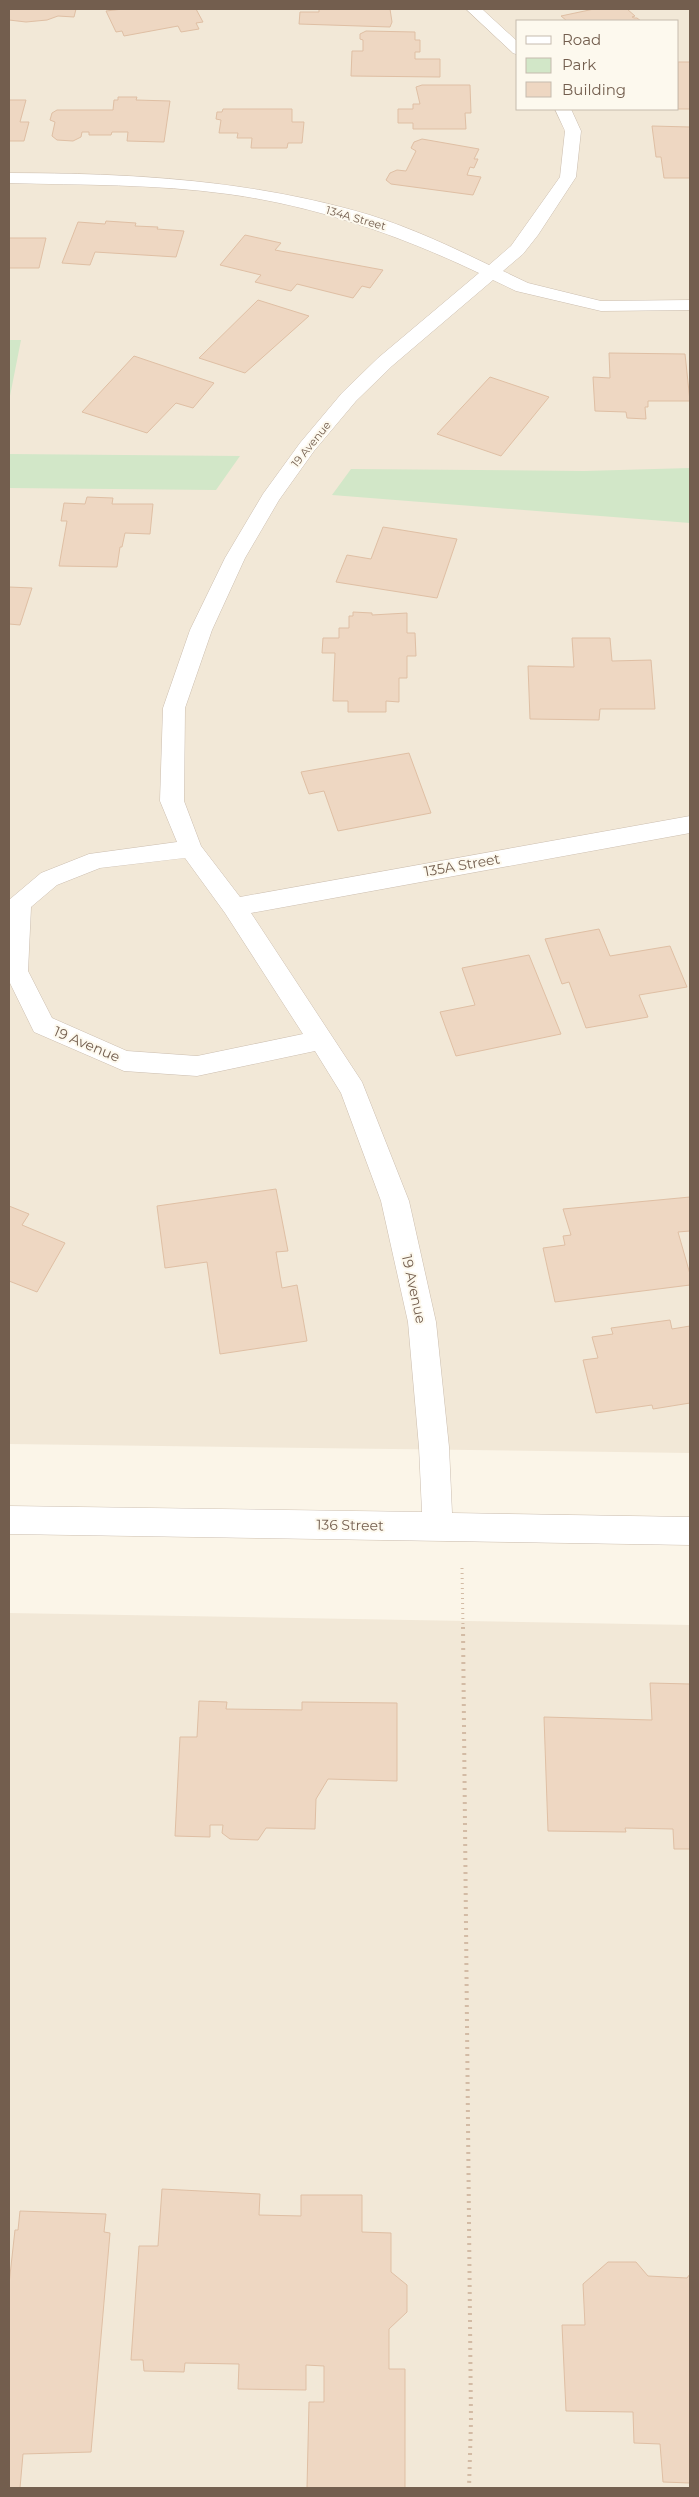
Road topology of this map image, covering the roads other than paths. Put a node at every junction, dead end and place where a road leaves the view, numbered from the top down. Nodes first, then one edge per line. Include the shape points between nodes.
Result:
1 (473, 9) edge
2 (516, 48) edge
3 (564, 110) edge
4 (9, 178) edge
5 (490, 274) junction
6 (690, 305) edge
7 (690, 824) edge
8 (191, 849) junction
9 (234, 906) junction
10 (321, 1040) junction
11 (9, 1520) edge
12 (438, 1527) junction
13 (690, 1531) edge

1 - 2 street
3 - 5 street, 19 Avenue via 573,131 568,177 517,250
4 - 5 street, 134A Street via 150,181 229,189 298,202 364,219 428,242
5 - 6 street, 134A Street via 522,287 601,306
5 - 8 street, 19 Avenue via 425,326 350,398 307,447 270,498 235,558 201,630 174,708 172,801
7 - 9 street, 135A Street
8 - 9 street, 19 Avenue
8 - 10 street, 19 Avenue via 97,860 49,879 19,903 16,971 43,1025 124,1061 198,1066
9 - 10 street, 19 Avenue
10 - 12 street, 19 Avenue via 353,1089 395,1201 422,1322
11 - 12 street, 136 Street
12 - 13 street, 136 Street

